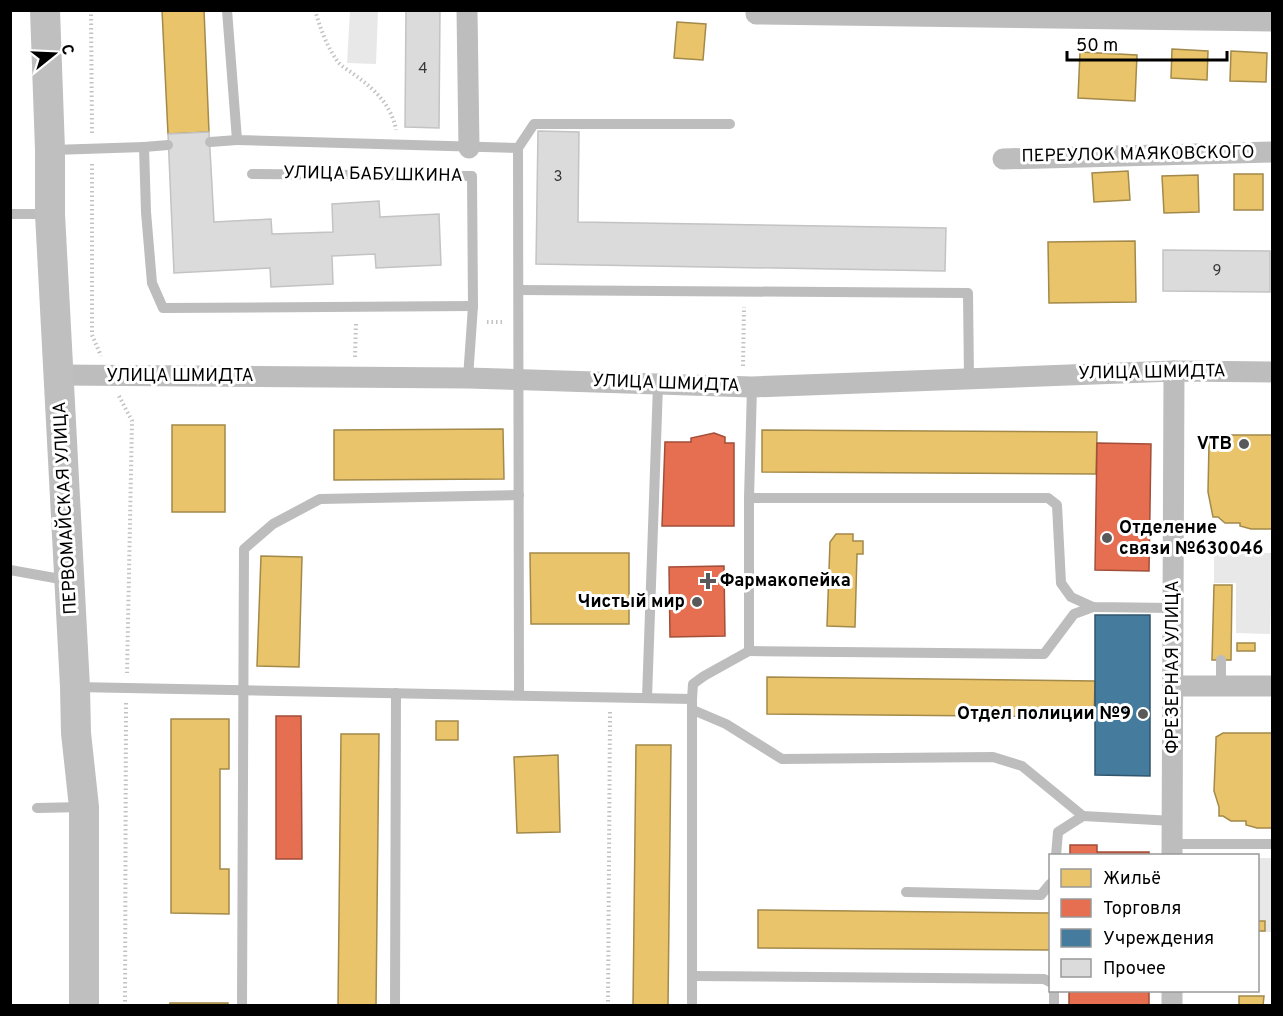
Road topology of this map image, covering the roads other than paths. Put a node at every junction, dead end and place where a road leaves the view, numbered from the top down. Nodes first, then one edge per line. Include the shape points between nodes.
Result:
1 (45, 10) edge
2 (227, 10) edge
3 (467, 10) edge
4 (756, 12) edge
5 (1272, 21) edge
6 (730, 124) dead end
7 (237, 141) junction
8 (210, 142) dead end
9 (168, 145) dead end
10 (144, 147) junction
11 (469, 148) junction
12 (518, 148) junction
13 (50, 150) junction
14 (1272, 152) edge
15 (1003, 159) dead end
16 (252, 174) dead end
17 (10, 214) edge
18 (50, 214) junction
19 (519, 290) junction
20 (473, 306) junction
21 (1174, 371) junction
22 (1272, 372) edge
23 (60, 375) junction
24 (468, 378) junction
25 (519, 379) junction
26 (969, 379) junction
27 (658, 385) junction
28 (747, 387) junction
29 (519, 495) junction
30 (749, 498) junction
31 (10, 570) edge
32 (69, 581) junction
33 (1093, 607) junction
34 (1173, 608) junction
35 (749, 651) junction
36 (1221, 660) dead end
37 (1173, 686) junction
38 (1221, 686) junction
39 (1272, 686) edge
40 (75, 687) junction
41 (242, 689) junction
42 (396, 693) junction
43 (519, 695) junction
44 (647, 698) junction
45 (693, 705) junction
46 (84, 807) junction
47 (38, 808) dead end
48 (1083, 816) junction
49 (1173, 821) junction
50 (1272, 844) edge
51 (1173, 850) edge
52 (1201, 850) edge
53 (1056, 854) edge
54 (1049, 885) edge
55 (906, 892) dead end
56 (692, 976) junction
57 (1049, 982) edge
58 (84, 1005) edge
59 (242, 1005) edge
60 (395, 1005) edge
61 (692, 1005) edge

1 - 13 main road, ПЕРВОМАЙСКАЯ УЛИЦА
2 - 7 lane
3 - 11 street, УЛИЦА БАБУШКИНА
4 - 5 street
6 - 12 lane via 534,123
7 - 8 lane
7 - 11 lane
9 - 10 lane
10 - 13 lane
10 - 20 lane via 152,283 163,308
11 - 12 lane
12 - 19 lane
13 - 18 main road, ПЕРВОМАЙСКАЯ УЛИЦА
14 - 15 street, ПЕРЕУЛОК МАЯКОВСКОГО
16 - 20 lane, УЛИЦА БАБУШКИНА via 472,176
17 - 18 lane
18 - 23 main road, ПЕРВОМАЙСКАЯ УЛИЦА
19 - 25 lane
19 - 26 lane via 968,293
20 - 24 lane, УЛИЦА БАБУШКИНА
21 - 22 street, УЛИЦА ШМИДТА
21 - 26 street, УЛИЦА ШМИДТА
21 - 34 street, ФРЕЗЕРНАЯ УЛИЦА
23 - 24 street, УЛИЦА ШМИДТА
23 - 32 main road, ПЕРВОМАЙСКАЯ УЛИЦА
24 - 25 street, УЛИЦА ШМИДТА
25 - 27 street, УЛИЦА ШМИДТА
25 - 29 lane
26 - 28 street, УЛИЦА ШМИДТА
27 - 28 street, УЛИЦА ШМИДТА
27 - 44 lane
28 - 30 lane
29 - 41 lane via 320,499 273,524 244,549
29 - 43 lane
30 - 33 lane via 1048,498 1057,505 1061,583 1071,597
30 - 35 lane
31 - 32 lane
32 - 40 main road, ПЕРВОМАЙСКАЯ УЛИЦА
33 - 34 lane
33 - 35 lane via 1074,614 1044,654
34 - 37 street, ФРЕЗЕРНАЯ УЛИЦА
35 - 45 lane via 693,684
36 - 38 lane
37 - 38 street
37 - 49 street, ФРЕЗЕРНАЯ УЛИЦА
38 - 39 street
40 - 41 lane
40 - 46 main road, ПЕРВОМАЙСКАЯ УЛИЦА
41 - 42 lane
41 - 59 lane
42 - 43 lane
42 - 60 lane
43 - 44 lane
44 - 45 lane
45 - 48 lane via 782,759 993,756 1022,766
45 - 56 lane
46 - 47 lane
46 - 58 main road, ПЕРВОМАЙСКАЯ УЛИЦА
48 - 49 lane
48 - 53 lane via 1058,832
49 - 51 street, ФРЕЗЕРНАЯ УЛИЦА
50 - 52 lane
51 - 52 lane
54 - 55 lane via 1041,895
56 - 57 lane
56 - 61 lane

